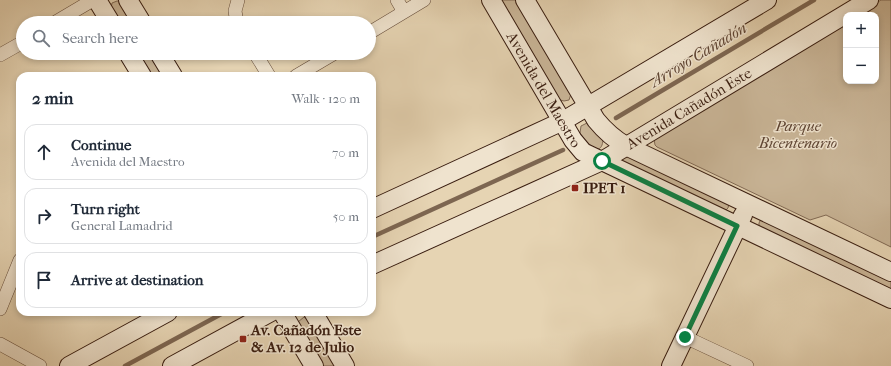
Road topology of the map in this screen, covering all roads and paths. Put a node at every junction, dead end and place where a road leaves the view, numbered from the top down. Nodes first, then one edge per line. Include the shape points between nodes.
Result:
1 (93, 0) edge
2 (97, 0) edge
3 (128, 0) edge
4 (238, 0) edge
5 (397, 0) edge
6 (424, 0) edge
7 (491, 0) edge
8 (525, 0) edge
9 (767, 0) edge
10 (869, 0) edge
11 (404, 12) junction
12 (66, 16) edge
13 (107, 16) edge
14 (138, 16) edge
15 (236, 16) edge
16 (376, 29) edge
17 (16, 46) edge
18 (0, 55) edge
19 (132, 60) edge
20 (164, 60) edge
21 (259, 60) edge
22 (323, 60) edge
23 (140, 72) edge
24 (171, 72) edge
25 (267, 72) edge
26 (303, 72) edge
27 (589, 107) junction
28 (563, 121) junction
29 (626, 146) junction
30 (602, 161) junction
31 (748, 204) junction
32 (376, 207) edge
33 (737, 226) junction
34 (376, 263) edge
35 (16, 270) edge
36 (891, 272) edge
37 (891, 299) edge
38 (0, 309) edge
39 (161, 316) edge
40 (264, 316) edge
41 (284, 316) edge
42 (314, 316) edge
43 (685, 337) junction
44 (0, 344) edge
45 (40, 366) edge
46 (69, 366) edge
47 (172, 366) edge
48 (314, 366) edge
49 (345, 366) edge
50 (671, 366) edge
51 (747, 366) edge

1 - 12 street
2 - 13 street
3 - 14 street
4 - 15 street
5 - 11 street
6 - 11 street
7 - 28 street, Avenida del Maestro
8 - 27 street, Avenida del Maestro
9 - 27 street
10 - 29 street, Avenida Cañadón Este
11 - 16 street
17 - 18 street
19 - 23 street
20 - 24 street
21 - 25 street
22 - 26 street
27 - 28 street
27 - 29 street, Avenida del Maestro via 603,128
28 - 30 street, Avenida del Maestro via 578,146
28 - 32 street
29 - 30 street, Avenida Cañadón Este
29 - 31 street, Avenida del Maestro
30 - 33 street, Avenida del Maestro
30 - 34 street, Avenida Cañadón Este
31 - 33 street
31 - 36 street, Avenida del Maestro
33 - 37 street, Avenida del Maestro
33 - 43 street
35 - 38 street
39 - 46 street
40 - 47 street
41 - 48 street
42 - 49 street
43 - 50 street
43 - 51 street
44 - 45 street

